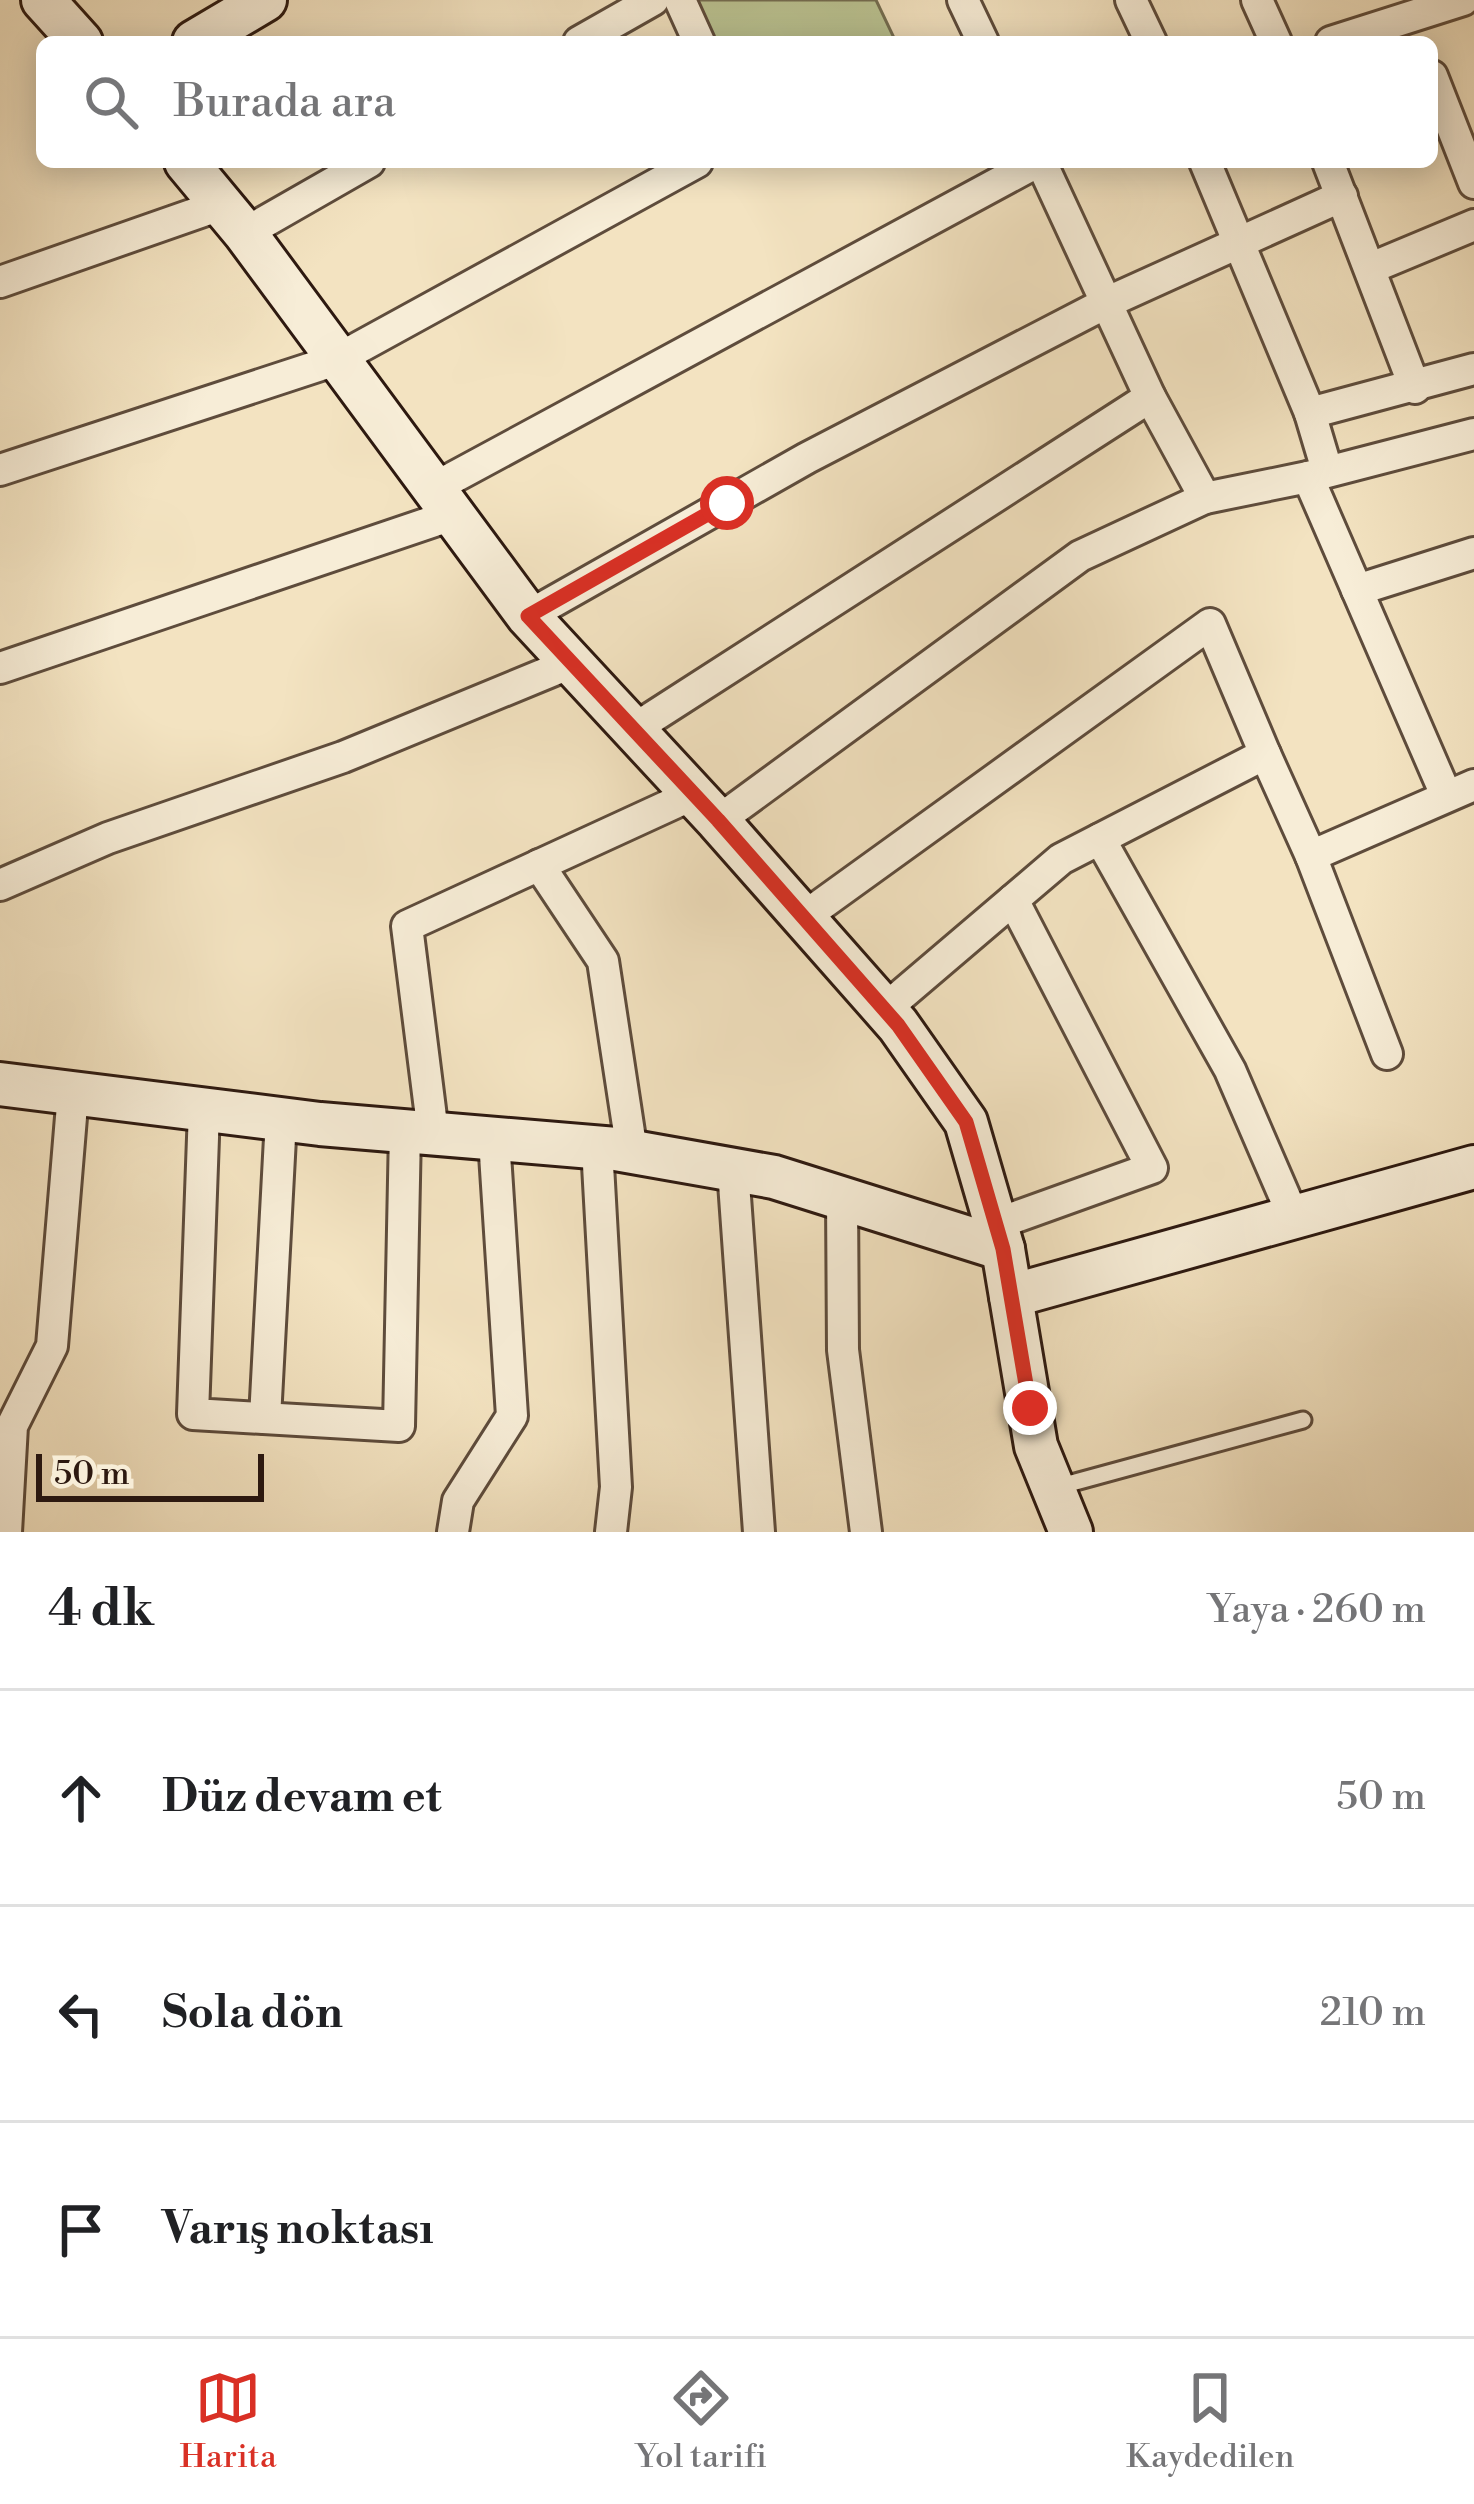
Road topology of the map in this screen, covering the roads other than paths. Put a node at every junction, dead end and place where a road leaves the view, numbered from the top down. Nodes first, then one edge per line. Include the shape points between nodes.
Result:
1 (44, 0) edge
2 (653, 0) edge
3 (680, 0) edge
4 (963, 0) edge
5 (1131, 0) edge
6 (1257, 0) edge
7 (1463, 0) edge
8 (240, 6) edge
9 (1409, 19) edge
10 (76, 36) edge
11 (202, 36) edge
12 (590, 36) edge
13 (696, 36) edge
14 (980, 36) edge
15 (1148, 36) edge
16 (1273, 36) edge
17 (1351, 36) edge
18 (1438, 91) edge
19 (191, 168) edge
20 (355, 168) edge
21 (687, 168) edge
22 (1028, 168) edge
23 (1042, 168) edge
24 (1207, 168) edge
25 (1330, 168) edge
26 (1474, 182) edge
27 (1342, 196) junction
28 (234, 218) junction
29 (1474, 225) edge
30 (1238, 242) junction
31 (1371, 268) junction
32 (0, 282) edge
33 (1108, 302) junction
34 (336, 360) junction
35 (1474, 369) edge
36 (1415, 388) junction
37 (1150, 397) junction
38 (1310, 413) junction
39 (1474, 434) edge
40 (0, 470) edge
41 (1318, 473) junction
42 (1205, 498) junction
43 (442, 502) junction
44 (1474, 553) edge
45 (1357, 590) junction
46 (528, 616) junction
47 (571, 662) junction
48 (0, 668) edge
49 (634, 729) junction
50 (1265, 754) junction
51 (1460, 790) edge
52 (706, 807) junction
53 (1100, 839) junction
54 (1311, 856) junction
55 (539, 866) junction
56 (0, 885) edge
57 (1013, 900) junction
58 (803, 917) junction
59 (885, 1010) junction
60 (1387, 1054) dead end
61 (0, 1084) edge
62 (74, 1093) junction
63 (204, 1110) junction
64 (281, 1119) junction
65 (419, 1132) junction
66 (494, 1139) junction
67 (615, 1149) junction
68 (1474, 1167) edge
69 (733, 1169) junction
70 (842, 1198) junction
71 (1294, 1218) junction
72 (1000, 1236) junction
73 (1011, 1296) junction
74 (265, 1418) junction
75 (1303, 1420) dead end
76 (1053, 1488) junction
77 (6, 1532) edge
78 (453, 1532) edge
79 (611, 1532) edge
80 (760, 1532) edge
81 (866, 1532) edge
82 (1071, 1532) edge

1 - 10 main road
2 - 12 street
3 - 13 street
4 - 14 street
5 - 15 street
6 - 16 street
7 - 9 street
8 - 11 main road
9 - 17 street
18 - 26 street
19 - 28 main road
20 - 28 street
21 - 34 street
22 - 43 street
23 - 33 street
24 - 30 street
25 - 27 street
27 - 30 street
27 - 31 street
28 - 32 street
28 - 34 main road
29 - 31 street
30 - 33 street
30 - 38 street
31 - 36 street
33 - 37 street
33 - 46 street via 807,458
34 - 40 street
34 - 43 main road
35 - 36 street
36 - 38 street
37 - 42 street
37 - 49 street
38 - 41 street
39 - 41 street
41 - 42 street
41 - 45 street
42 - 52 street via 1080,556
43 - 46 main road
43 - 48 street
44 - 45 street
45 - 51 street
46 - 47 main road
47 - 49 main road
47 - 56 street
49 - 52 main road
50 - 53 street
50 - 54 street
50 - 58 street via 1210,624
51 - 54 street
52 - 55 street
52 - 58 main road
53 - 57 street via 1060,859
53 - 71 street via 1230,1070
54 - 60 street
55 - 65 street via 407,926
55 - 67 street via 603,961
57 - 59 street
57 - 72 street via 1152,1168
58 - 59 main road
59 - 72 main road via 966,1122
61 - 62 main road
62 - 63 main road
62 - 77 street via 52,1346 12,1426
63 - 64 main road
63 - 74 street via 193,1414
64 - 65 main road
64 - 74 street
65 - 66 main road
65 - 74 street via 399,1426
66 - 67 main road
66 - 78 street via 512,1416 458,1502
67 - 69 main road
67 - 79 street
68 - 71 main road
69 - 70 main road
69 - 80 street
70 - 72 main road
70 - 81 street via 843,1350
71 - 73 main road
72 - 73 main road
73 - 76 main road via 1036,1446
75 - 76 lane
76 - 82 main road

